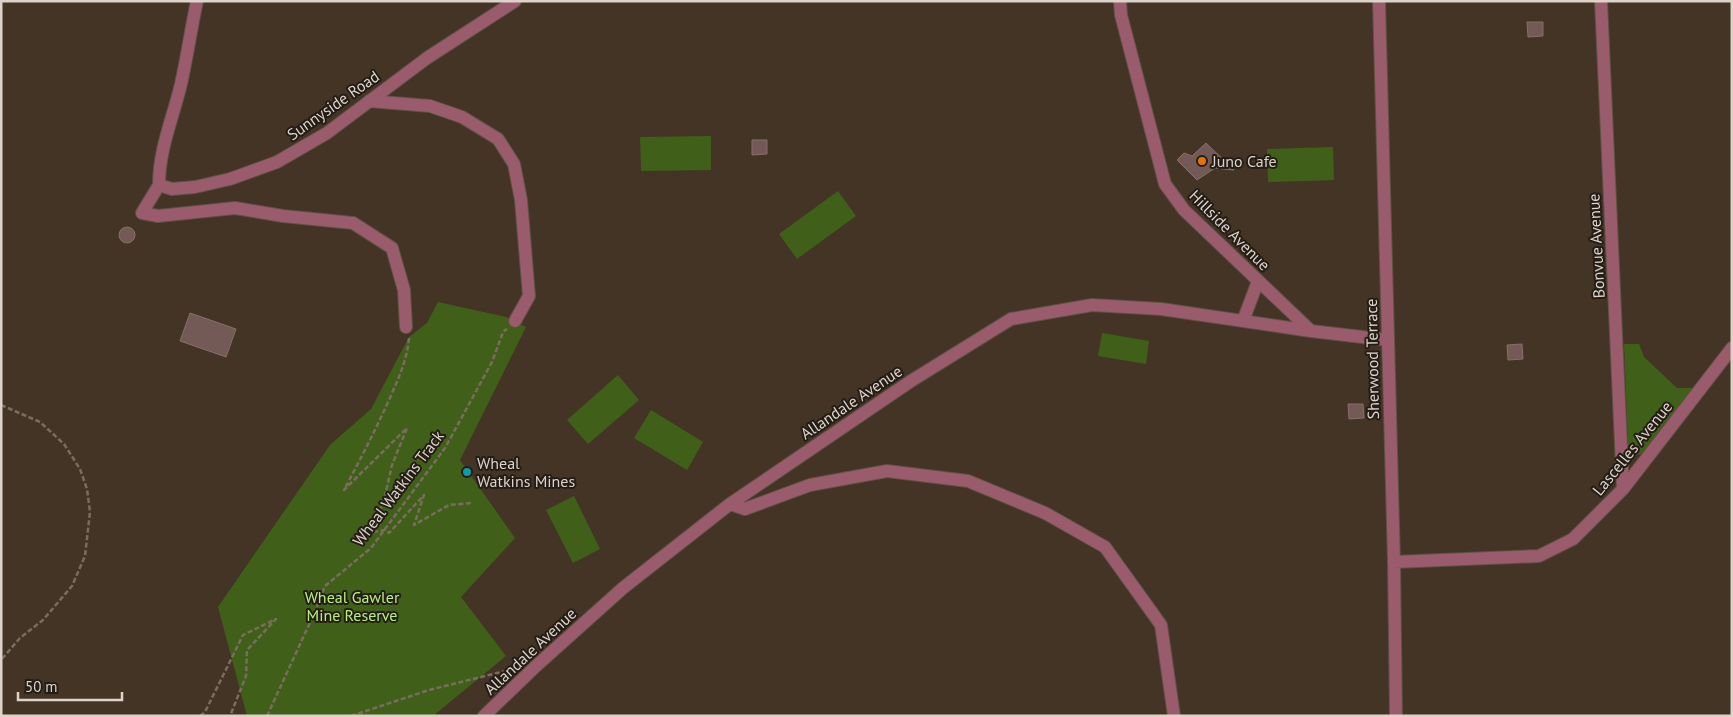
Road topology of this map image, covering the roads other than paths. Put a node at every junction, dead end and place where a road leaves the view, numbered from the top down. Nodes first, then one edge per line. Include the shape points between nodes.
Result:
1 (197, 1) edge
2 (515, 1) edge
3 (1120, 1) edge
4 (1379, 1) edge
5 (1601, 1) edge
6 (368, 101) junction
7 (159, 185) junction
8 (1258, 281) junction
9 (515, 321) road end
10 (1243, 321) junction
11 (406, 327) road end
12 (1311, 331) junction
13 (1388, 340) junction
14 (1732, 348) edge
15 (1623, 489) junction
16 (730, 504) junction
17 (1394, 562) junction
18 (484, 716) edge
19 (1174, 716) edge
20 (1396, 716) edge

1 - 7 street via 180,86 166,131
2 - 6 street, Sunnyside Road
3 - 8 street, Hillside Avenue via 1165,184 1184,210
4 - 13 street, Sherwood Terrace
5 - 15 street, Bonvue Avenue
6 - 7 street, Sunnyside Road via 327,133 277,162 230,179 195,187 172,189
6 - 9 street via 430,106 462,117 498,139 514,164 522,200 529,296
7 - 11 street via 142,213 158,216 235,208 353,222 392,248 404,290
8 - 10 street
8 - 12 street, Hillside Avenue
10 - 12 street, Allandale Avenue
10 - 16 street, Allandale Avenue via 1161,309 1092,305 1011,319 911,381
12 - 13 street
13 - 17 street, Sherwood Terrace
14 - 15 street, Lascelles Avenue
15 - 17 street, Lascelles Avenue via 1573,540 1539,556
16 - 18 street, Allandale Avenue via 623,588
16 - 19 street via 745,509 810,485 887,471 968,481 1045,513 1106,548 1161,624
17 - 20 street, Sherwood Terrace

